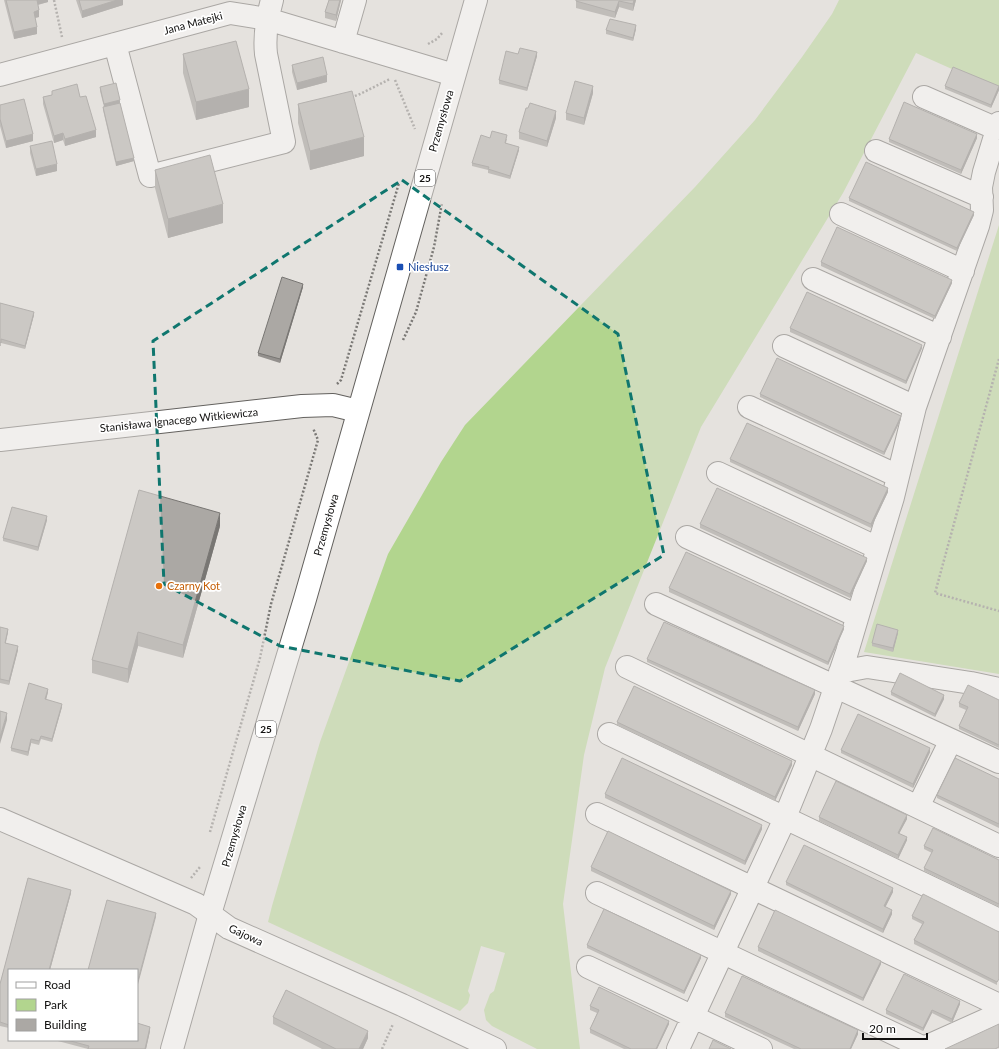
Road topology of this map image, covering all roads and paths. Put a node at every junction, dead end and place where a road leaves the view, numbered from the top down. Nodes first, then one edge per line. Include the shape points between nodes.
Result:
1 (54, 0) edge
2 (354, 0) edge
3 (476, 0) edge
4 (269, 10) edge
5 (445, 29) dead end
6 (343, 42) junction
7 (64, 43) dead end
8 (115, 44) junction
9 (425, 46) dead end
10 (0, 75) edge
11 (454, 75) junction
12 (351, 97) edge
13 (924, 97) dead end
14 (998, 126) edge
15 (414, 135) dead end
16 (876, 151) dead end
17 (400, 179) dead end
18 (982, 197) junction
19 (841, 214) dead end
20 (963, 271) junction
21 (813, 279) dead end
22 (940, 337) junction
23 (784, 346) dead end
24 (349, 350) dead end
25 (999, 359) edge
26 (749, 407) dead end
27 (915, 407) junction
28 (358, 411) junction
29 (307, 426) dead end
30 (0, 440) edge
31 (718, 473) dead end
32 (898, 476) junction
33 (687, 537) dead end
34 (878, 548) junction
35 (656, 604) dead end
36 (999, 611) edge
37 (858, 616) junction
38 (627, 668) dead end
39 (838, 679) junction
40 (999, 689) edge
41 (609, 734) dead end
42 (951, 740) junction
43 (810, 756) junction
44 (999, 762) edge
45 (918, 807) junction
46 (597, 814) dead end
47 (0, 818) edge
48 (784, 818) junction
49 (209, 834) dead end
50 (999, 846) edge
51 (202, 865) dead end
52 (184, 881) dead end
53 (752, 888) junction
54 (598, 893) dead end
55 (210, 914) junction
56 (999, 920) edge
57 (723, 952) junction
58 (588, 967) dead end
59 (402, 1005) junction
60 (999, 1005) edge
61 (999, 1014) edge
62 (693, 1017) junction
63 (923, 1048) edge
64 (172, 1049) edge
65 (382, 1049) edge
66 (495, 1049) edge
67 (678, 1049) edge
68 (761, 1049) edge

1 - 7 path
2 - 6 street
3 - 11 street, Przemysłowa / 25
4 - 6 street, Jana Matejki
4 - 8 street, Jana Matejki via 230,13
4 - 8 street via 266,54 284,142 150,176
5 - 9 path via 437,39
6 - 11 street, Jana Matejki
8 - 10 street, Jana Matejki
11 - 28 street, Przemysłowa / 25
12 - 15 path via 394,77 416,127
13 - 14 street
14 - 18 street via 984,172
16 - 18 street
17 - 24 path
18 - 20 street via 978,226
19 - 20 street
20 - 22 street
21 - 22 street
22 - 27 street
23 - 27 street
25 - 36 path via 935,592
26 - 32 street
27 - 32 street
28 - 30 street, Stanisława Ignacego Witkiewicza via 333,405 302,406
28 - 55 street, Przemysłowa / 25 via 305,599
29 - 49 path via 314,429 318,440 271,604 260,658
31 - 34 street
32 - 34 street
33 - 37 street
34 - 37 street
35 - 39 street
37 - 39 street
38 - 43 street
39 - 40 street via 867,667
39 - 42 street
39 - 43 street
41 - 48 street
42 - 44 street
42 - 45 street
43 - 45 street
43 - 48 street
45 - 50 street
46 - 53 street
47 - 55 street, Gajowa via 196,904
48 - 53 street
48 - 56 street
51 - 52 path via 192,878
53 - 57 street
53 - 60 street
54 - 57 street
55 - 59 street, Gajowa via 234,931
55 - 64 street, Przemysłowa / 25
57 - 62 street
57 - 63 street
58 - 62 street
59 - 65 path
59 - 66 street, Gajowa
61 - 63 street
62 - 67 street
62 - 68 street

